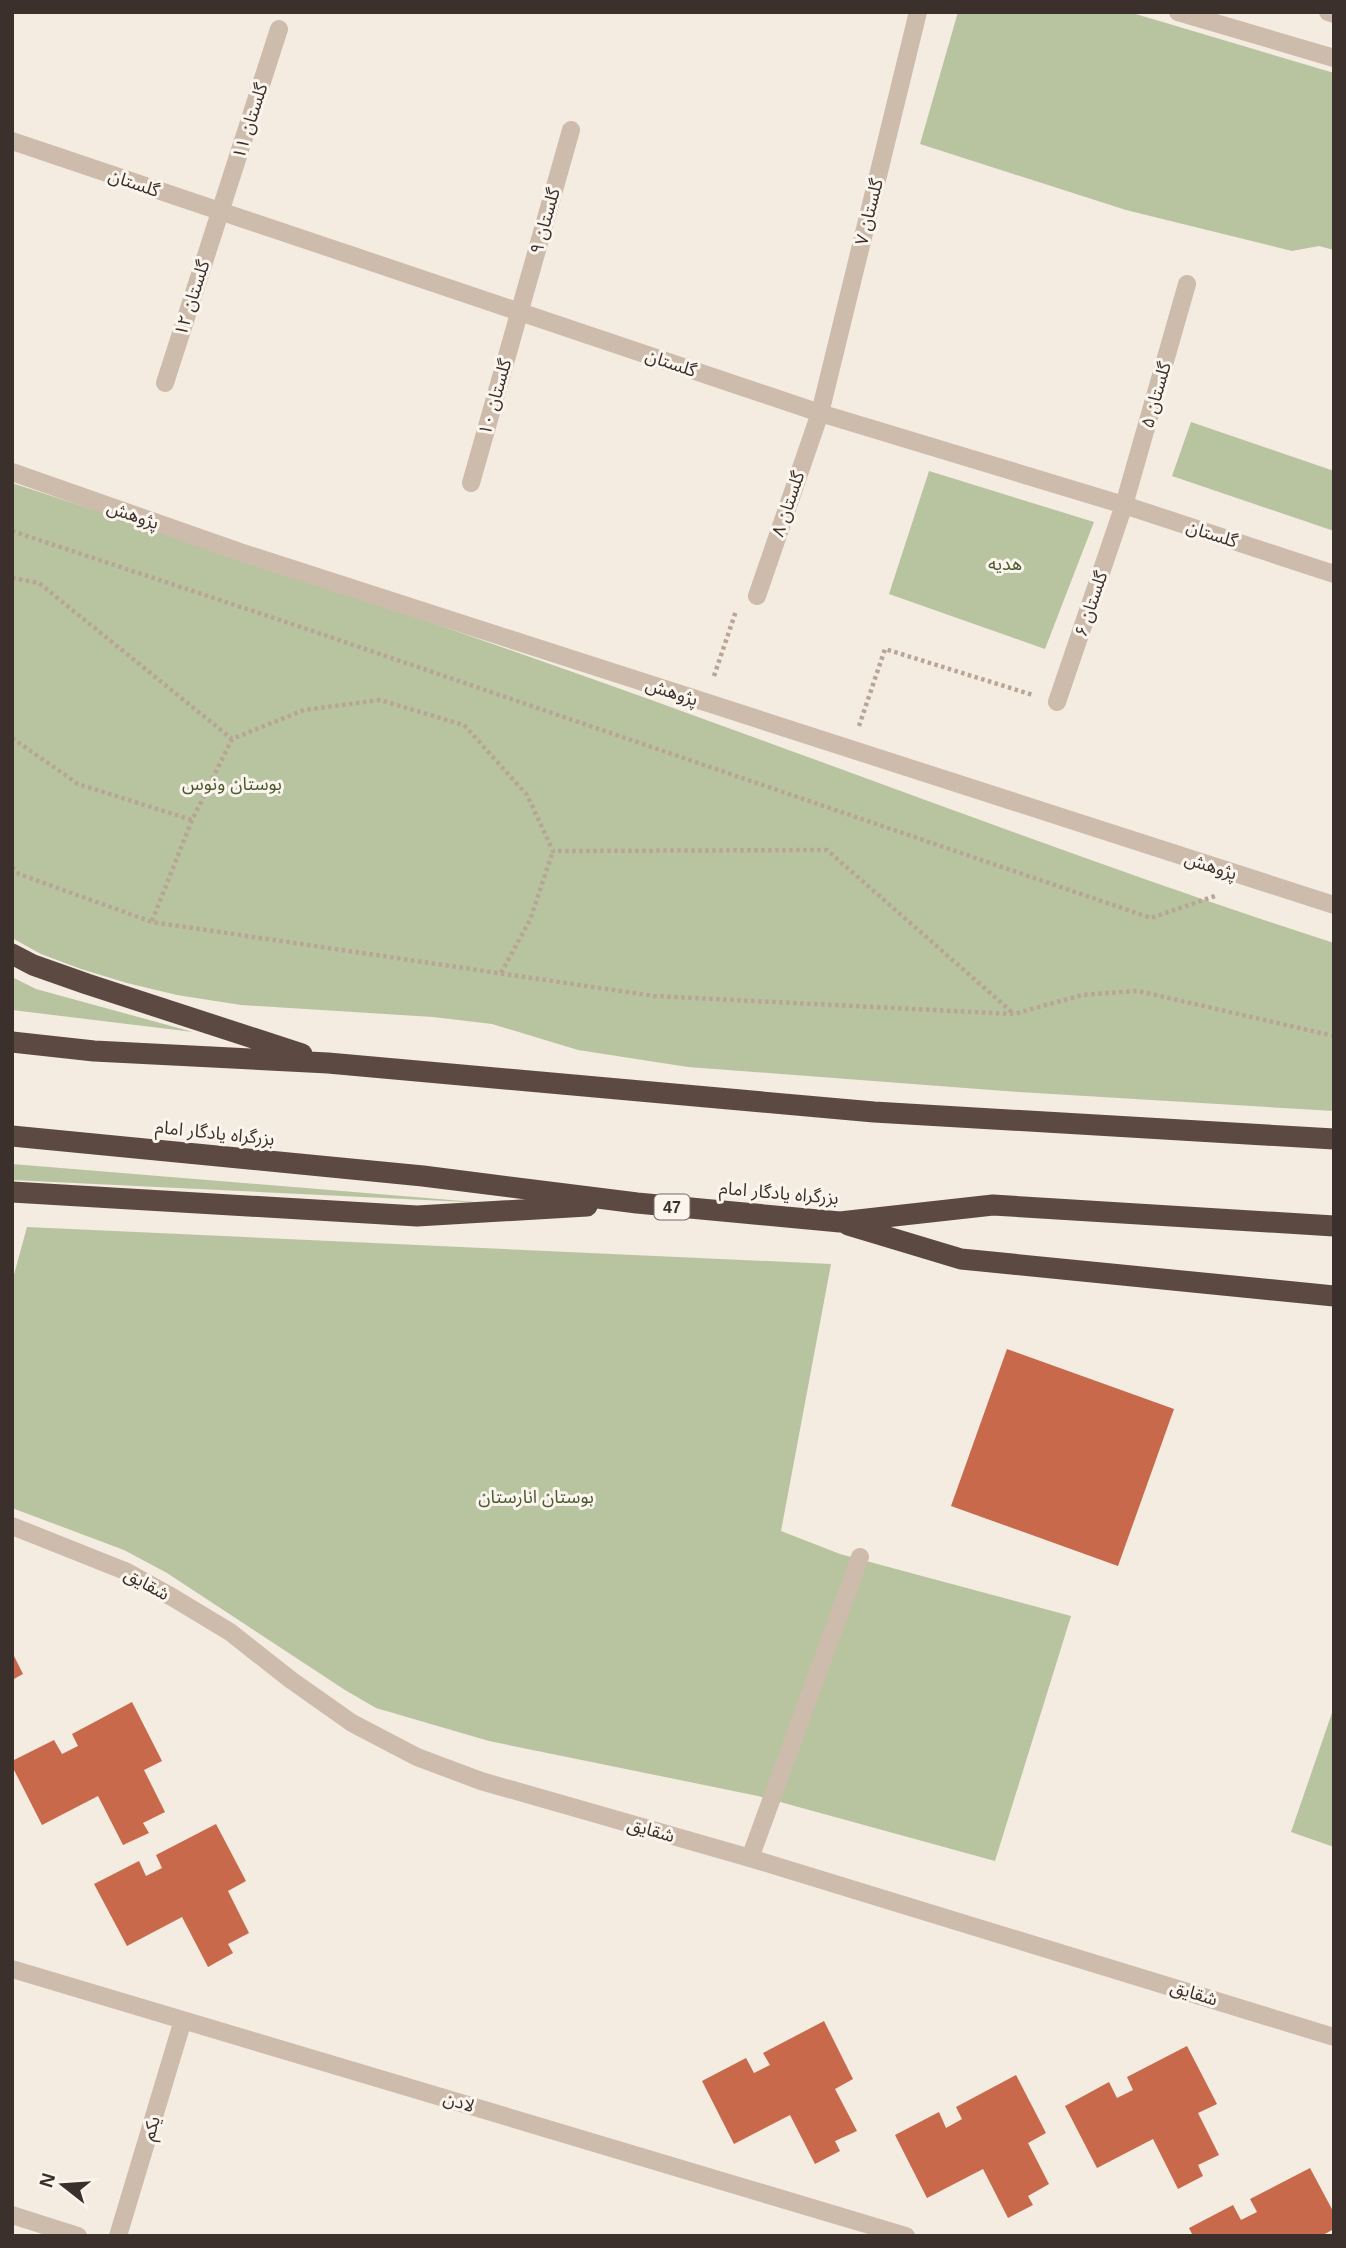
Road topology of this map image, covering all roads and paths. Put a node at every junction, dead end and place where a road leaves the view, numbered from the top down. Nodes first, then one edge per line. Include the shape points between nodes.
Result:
1 (918, 12) edge
2 (1178, 12) edge
3 (1328, 12) edge
4 (1334, 14) edge
5 (279, 29) dead end
6 (1334, 58) edge
7 (571, 130) dead end
8 (12, 141) edge
9 (220, 212) junction
10 (1187, 284) dead end
11 (519, 312) junction
12 (164, 383) dead end
13 (820, 413) junction
14 (12, 472) edge
15 (471, 483) dead end
16 (1124, 505) junction
17 (12, 531) edge
18 (1334, 575) edge
19 (12, 578) edge
20 (757, 596) joint
21 (1057, 702) joint
22 (705, 703) junction
23 (12, 738) edge
24 (232, 739) junction
25 (851, 750) junction
26 (192, 820) junction
27 (553, 851) junction
28 (12, 867) edge
29 (1258, 881) junction
30 (1334, 905) edge
31 (152, 922) junction
32 (12, 954) edge
33 (501, 973) junction
34 (1014, 1014) junction
35 (1334, 1036) edge
36 (12, 1042) edge
37 (328, 1063) junction
38 (12, 1136) edge
39 (1334, 1139) edge
40 (12, 1192) edge
41 (637, 1203) junction
42 (840, 1222) junction
43 (1334, 1226) edge
44 (1334, 1296) edge
45 (12, 1526) edge
46 (860, 1556) dead end
47 (750, 1858) junction
48 (12, 1969) edge
49 (183, 2020) junction
50 (1334, 2037) edge
51 (12, 2215) edge
52 (78, 2236) edge
53 (118, 2236) edge
54 (906, 2236) edge

1 - 13 street, گلستان ۷
2 - 6 street
3 - 4 street
5 - 9 street, گلستان ۱۱
7 - 11 street, گلستان ۹
8 - 9 street, گلستان
9 - 11 street, گلستان
9 - 12 street, گلستان ۱۲
10 - 16 street, گلستان ۵
11 - 13 street, گلستان
11 - 15 street, گلستان ۱۰
13 - 16 street, گلستان
13 - 20 street, گلستان ۸
14 - 22 street, پژوهش via 240,552
16 - 18 street, گلستان
16 - 21 street, گلستان ۶
17 - 29 path via 1151,918
19 - 24 path via 39,583
20 - 22 path via 742,592
21 - 25 path via 885,649
22 - 25 street, پژوهش
23 - 26 path via 78,784
24 - 26 path
24 - 27 path via 304,710 380,700 464,726 527,795
25 - 29 street, پژوهش
26 - 31 path
27 - 33 path via 530,919
27 - 34 path via 827,850
28 - 31 path via 19,874
29 - 30 street, پژوهش
31 - 33 path
32 - 37 highway via 87,985
33 - 34 path via 654,996
34 - 35 path via 1082,995 1138,991
36 - 37 highway via 94,1051
37 - 39 highway via 874,1112
38 - 41 highway, بزرگراه یادگار امام / 47 via 424,1176
40 - 41 highway via 417,1216
41 - 42 highway, بزرگراه یادگار امام / 47
42 - 43 highway, بزرگراه یادگار امام / 47 via 993,1205
42 - 44 highway via 961,1259
45 - 47 street, شقایق via 125,1571 172,1597 230,1632 352,1723 417,1756 481,1781
46 - 47 street
47 - 50 street, شقایق
48 - 49 street, لادن
49 - 53 street, یکم
49 - 54 street, لادن
51 - 52 street

